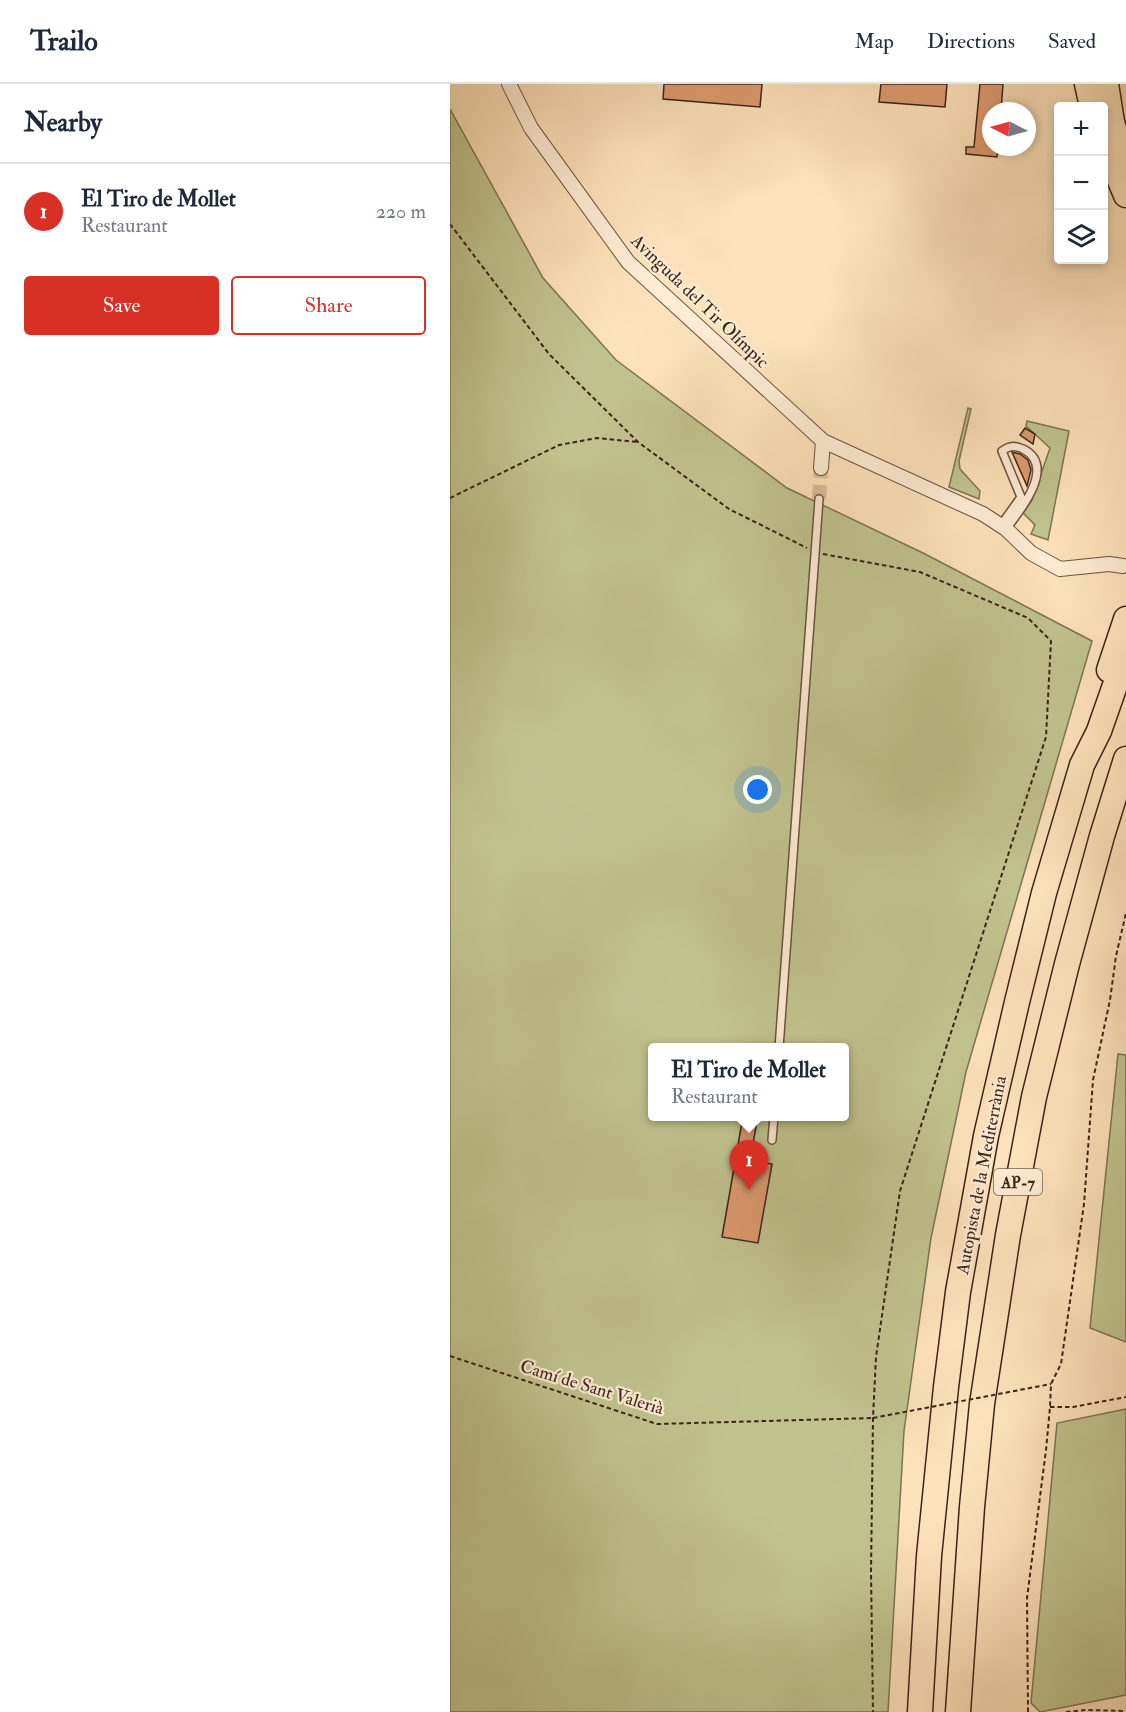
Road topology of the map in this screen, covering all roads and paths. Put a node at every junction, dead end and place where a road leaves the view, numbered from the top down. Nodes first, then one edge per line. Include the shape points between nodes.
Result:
1 (509, 84) edge
2 (1087, 84) edge
3 (1106, 84) edge
4 (1123, 84) edge
5 (1091, 102) edge
6 (1126, 109) edge
7 (1108, 151) edge
8 (1126, 168) edge
9 (1126, 195) edge
10 (450, 224) edge
11 (823, 441) junction
12 (638, 442) junction
13 (821, 468) tunnel mouth
14 (450, 498) edge
15 (819, 499) tunnel mouth
16 (1003, 527) junction
17 (816, 553) junction
18 (1123, 566) dead end
19 (1126, 619) edge
20 (1120, 661) edge
21 (1126, 759) edge
22 (1126, 913) edge
23 (779, 1043) edge
24 (774, 1121) edge
25 (772, 1140) dead end
26 (450, 1356) edge
27 (1051, 1384) junction
28 (1126, 1397) edge
29 (1050, 1407) junction
30 (873, 1418) junction
31 (929, 1556) junction
32 (961, 1656) junction
33 (1086, 1710) junction
34 (1126, 1711) edge
35 (873, 1712) edge
36 (904, 1712) edge
37 (920, 1712) edge
38 (957, 1712) edge
39 (969, 1712) edge
40 (1028, 1712) edge
41 (1066, 1712) edge
42 (1091, 1712) edge

1 - 11 street, Avinguda del Tir Olímpic via 531,128 628,262
2 - 5 highway
3 - 8 highway via 1112,123
4 - 6 highway
7 - 9 highway
10 - 12 path via 549,354
11 - 13 street
11 - 16 street, Avinguda del Tir Olímpic via 983,514
12 - 14 path via 597,438 559,446
12 - 17 path via 729,509
15 - 17 lane
16 - 16 lane via 1027,501 1037,473 1029,453 1018,447 1009,446 1002,451 1021,497
16 - 18 street, Avinguda del Tir Olímpic via 1031,553 1060,569
17 - 23 lane
17 - 30 path via 920,572 1028,618 1051,641 1046,737 900,1191 876,1357
19 - 20 highway, Autopista de la Mediterrània
20 - 31 highway, Autopista de la Mediterrània / AP-7 via 1099,731 1082,765 1041,904 986,1136 957,1302
21 - 32 highway, Autopista de la Mediterrània / AP-7 via 1067,964 1034,1097 1008,1235 982,1404
22 - 27 path via 1093,1080 1084,1204 1061,1364
24 - 25 lane
26 - 30 path, Camí de Sant Valerià via 657,1424
27 - 29 path
27 - 30 path, Camí de Sant Valerià, bridge
28 - 29 path via 1073,1407
29 - 40 path via 1028,1598
30 - 35 path
31 - 36 highway
31 - 37 highway, Autopista de la Mediterrània / AP-7
32 - 38 highway, Autopista de la Mediterrània / AP-7
32 - 39 highway
33 - 34 path
33 - 41 path
33 - 42 path

